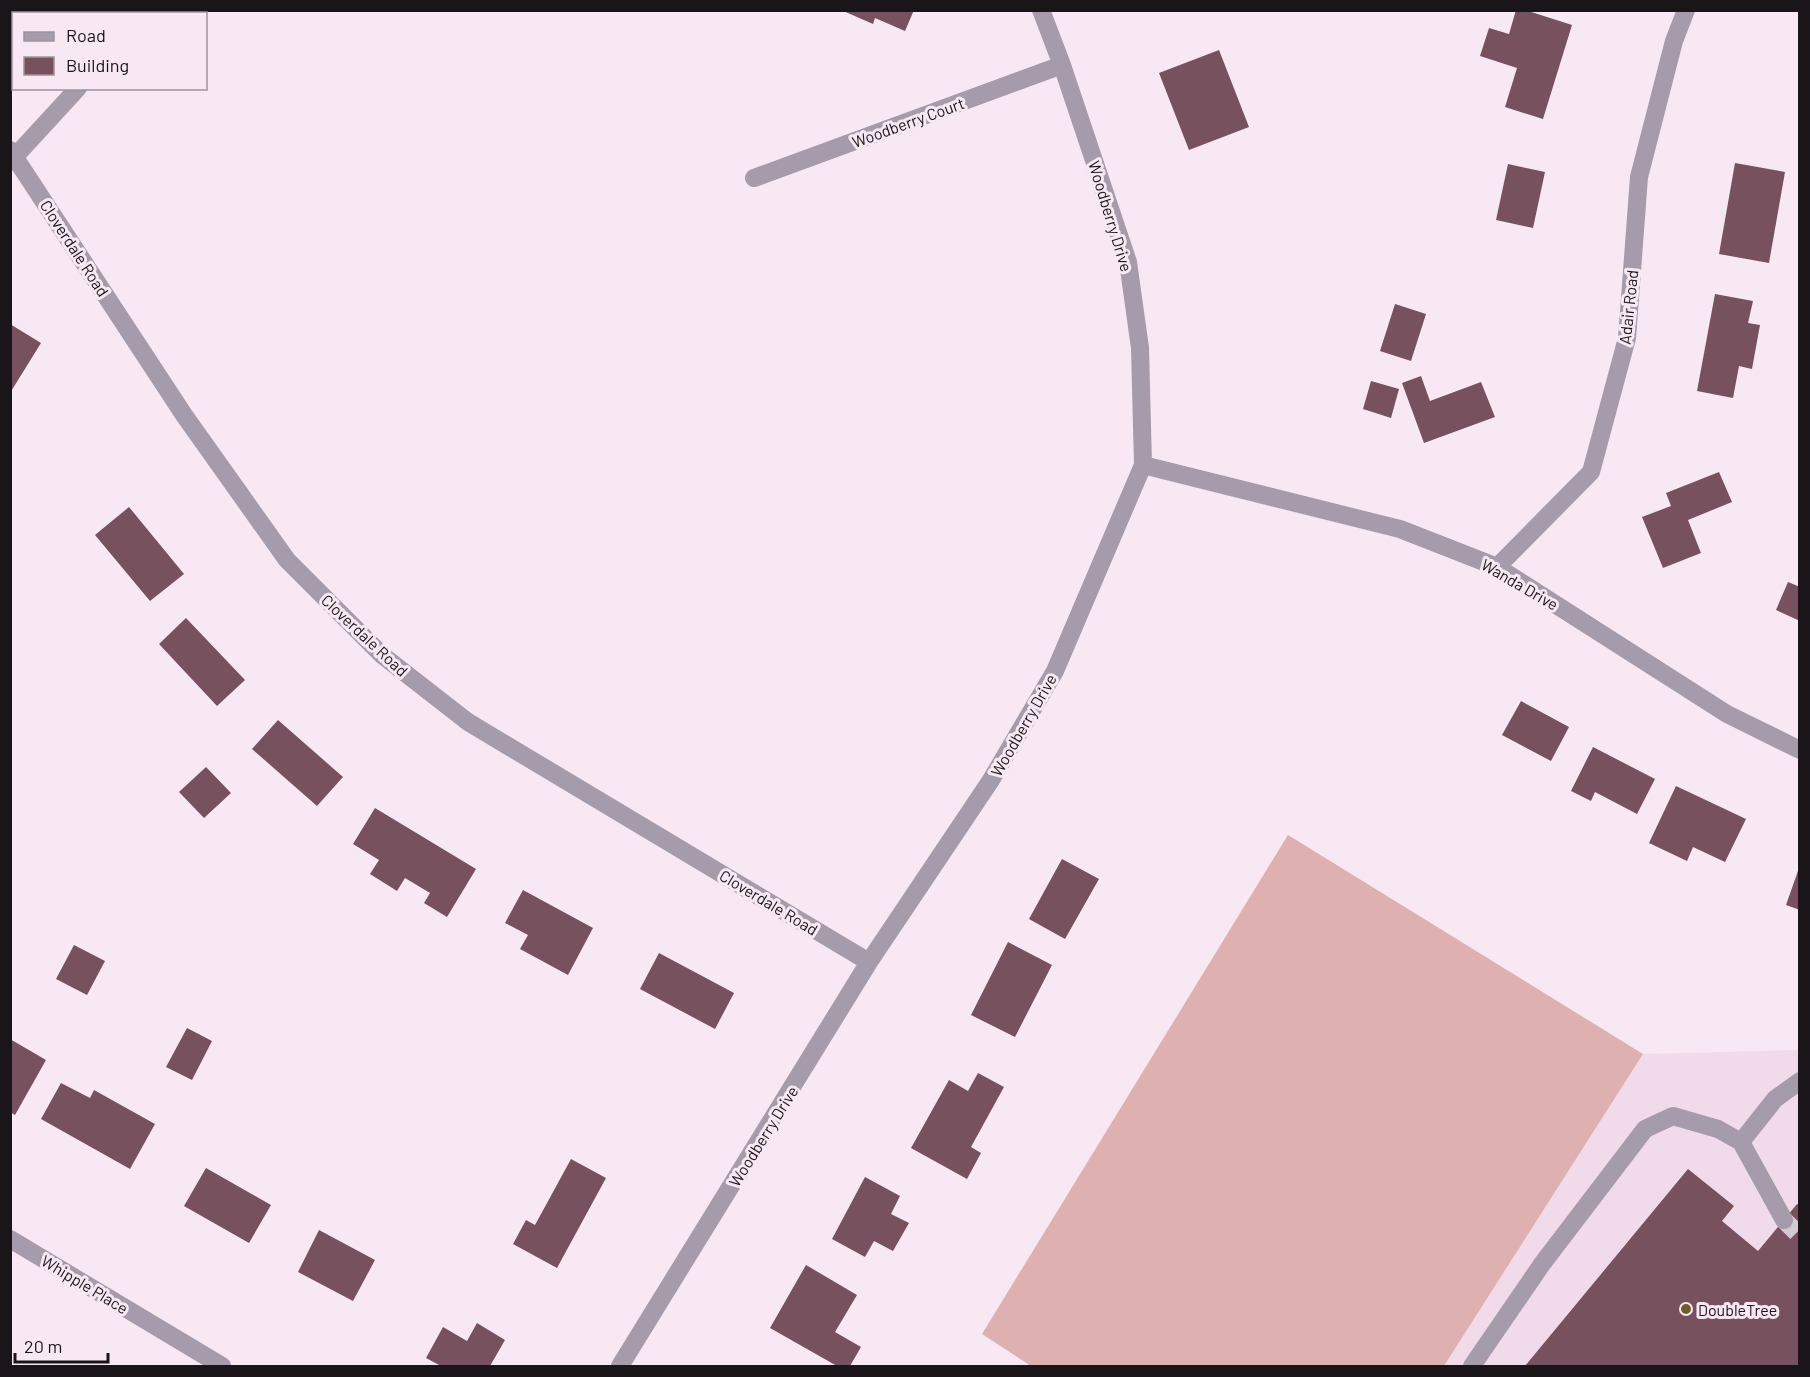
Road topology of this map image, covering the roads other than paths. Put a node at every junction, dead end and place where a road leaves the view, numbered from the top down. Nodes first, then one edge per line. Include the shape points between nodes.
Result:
1 (1041, 10) edge
2 (1686, 10) edge
3 (1062, 65) junction
4 (76, 90) edge
5 (12, 156) edge
6 (754, 178) dead end
7 (1143, 465) junction
8 (1497, 567) junction
9 (1800, 750) edge
10 (869, 962) junction
11 (1800, 1081) edge
12 (1741, 1142) junction
13 (1784, 1220) tunnel mouth
14 (10, 1239) edge
15 (222, 1366) edge
16 (620, 1366) edge
17 (1472, 1366) edge

1 - 3 street, Woodberry Drive
2 - 8 street, Adair Road via 1674,41 1639,177 1627,338 1591,472
3 - 6 street, Woodberry Court
3 - 7 street, Woodberry Drive via 1128,262 1140,348
4 - 5 street
5 - 10 street, Cloverdale Road via 184,415 287,560 382,655 468,722
7 - 8 street, Wanda Drive via 1400,529
7 - 10 street, Woodberry Drive via 1055,671 991,780
8 - 9 street, Wanda Drive via 1727,714
10 - 16 street, Woodberry Drive
11 - 12 street via 1775,1099
12 - 13 street
12 - 17 street via 1718,1129 1673,1116 1645,1129 1542,1264
14 - 15 street, Whipple Place

